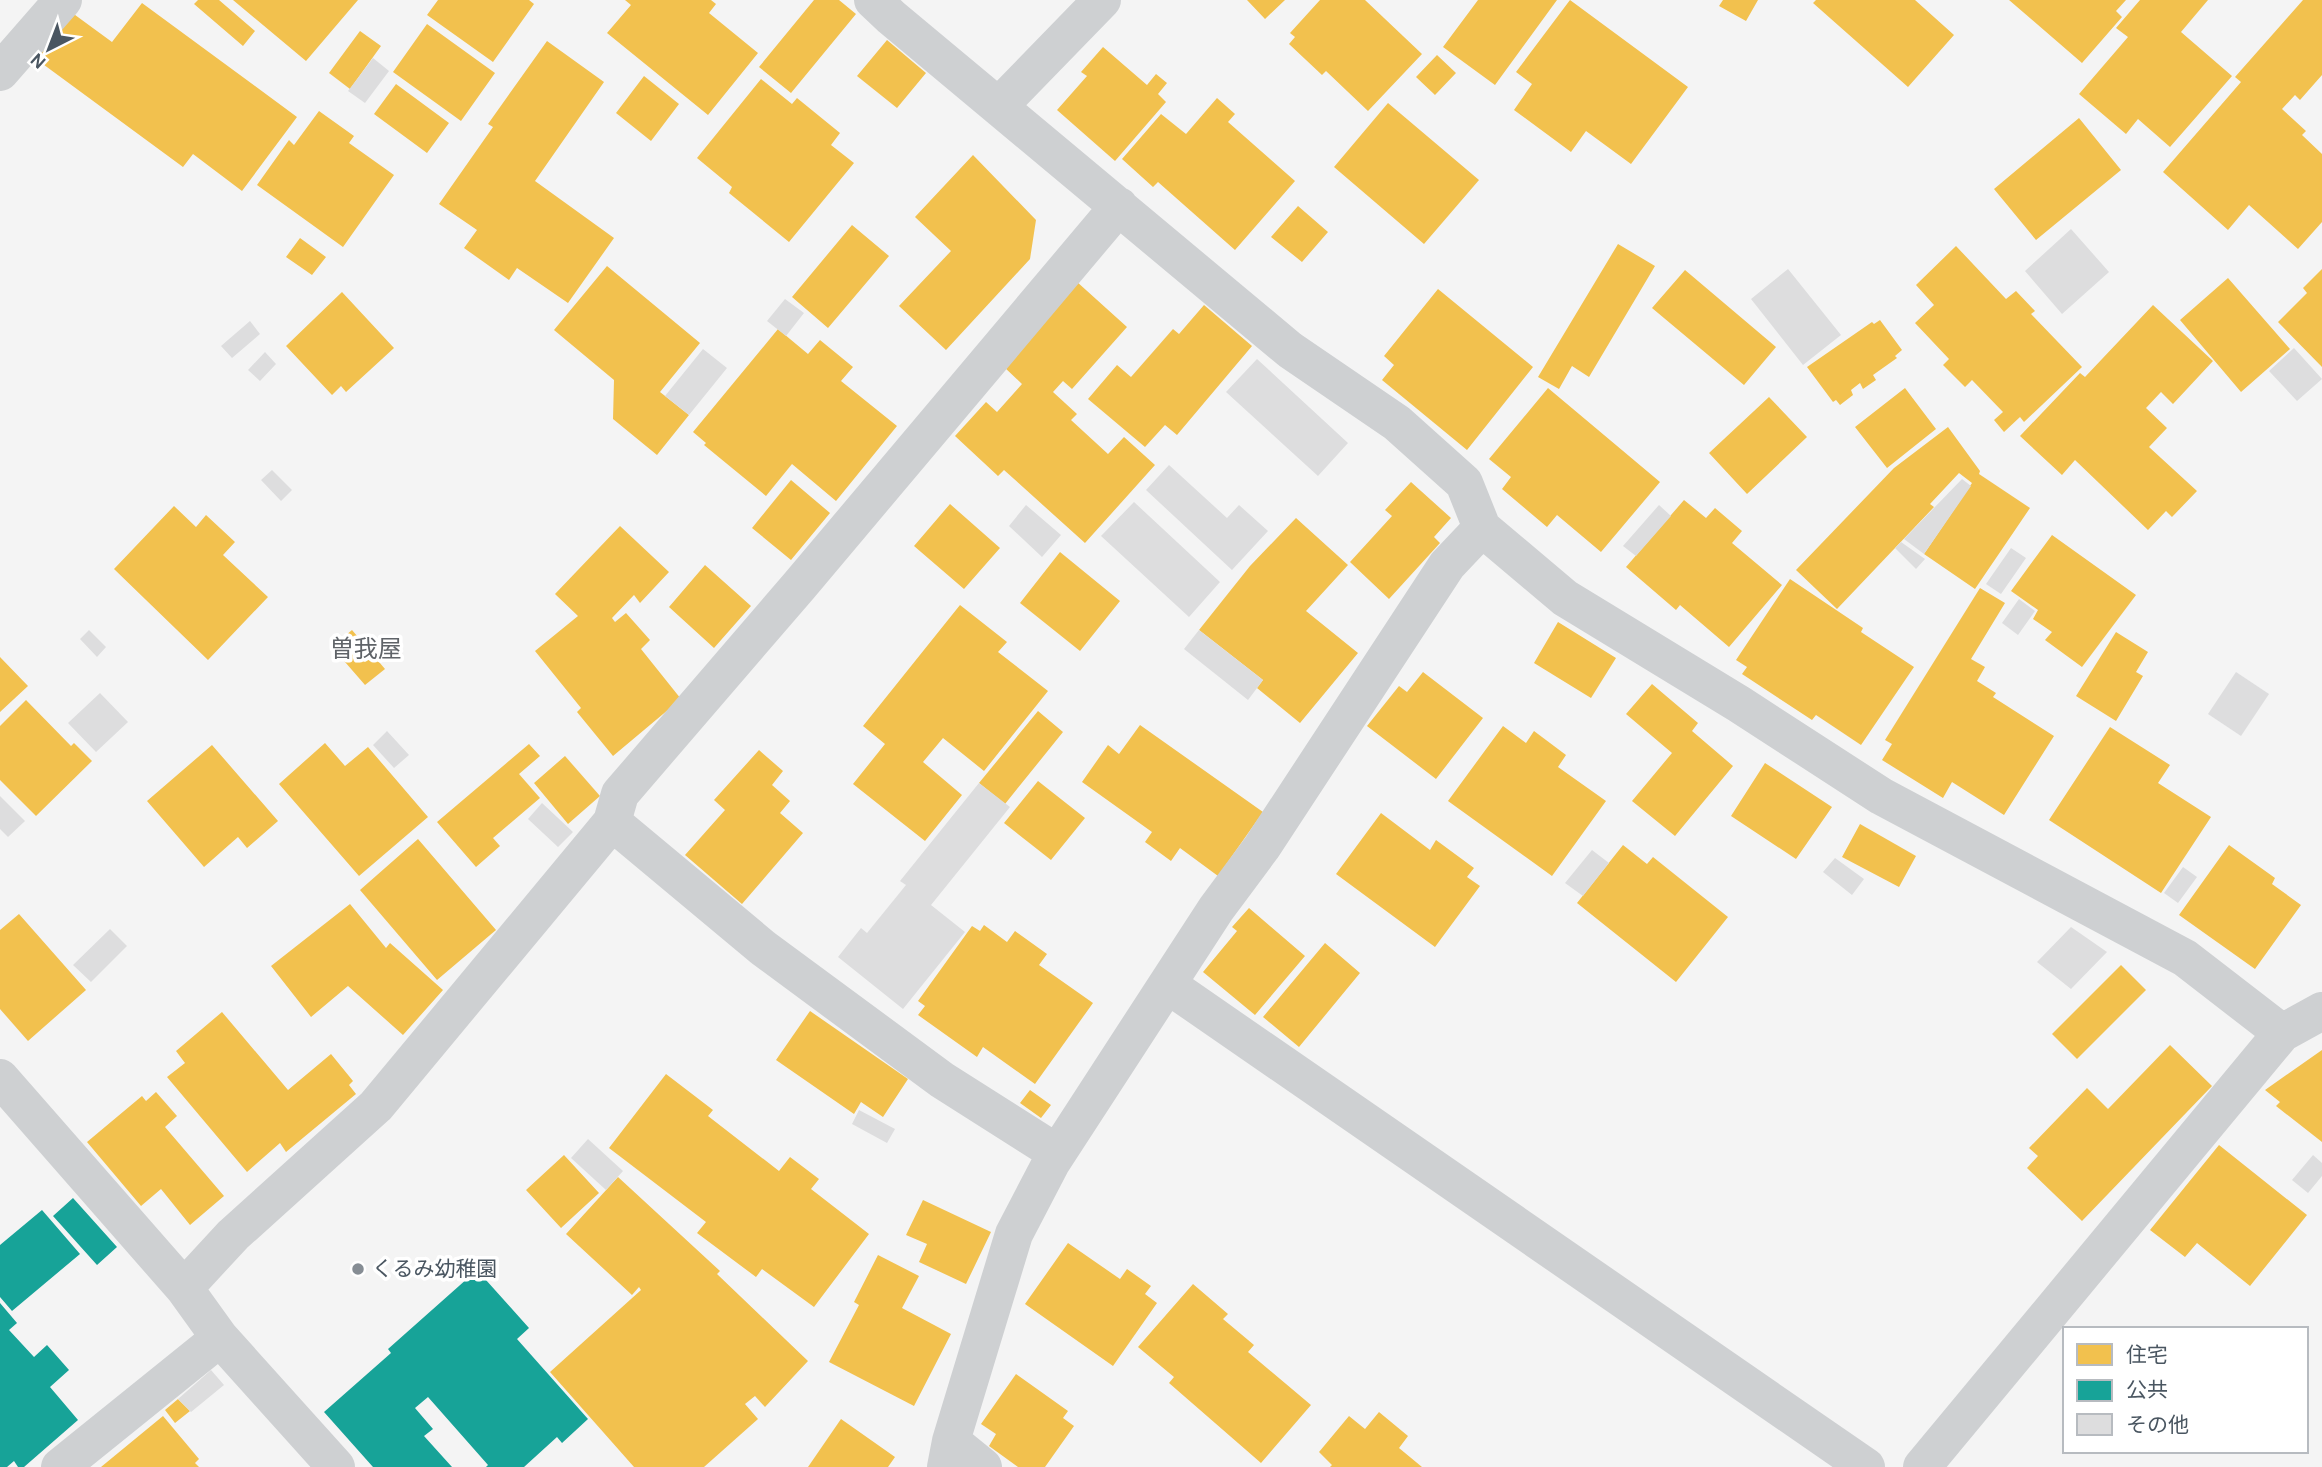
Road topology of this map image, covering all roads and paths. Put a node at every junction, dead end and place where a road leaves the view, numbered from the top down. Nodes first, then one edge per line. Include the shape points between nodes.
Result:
1 (63, 0) edge
2 (873, 0) edge
3 (1102, 0) edge
4 (0, 72) edge
5 (999, 106) junction
6 (1119, 206) junction
7 (1482, 528) junction
8 (612, 822) junction
9 (1168, 985) junction
10 (2322, 1011) edge
11 (2282, 1033) junction
12 (0, 1079) edge
13 (1057, 1153) junction
14 (184, 1288) junction
15 (220, 1338) junction
16 (949, 1454) edge
17 (60, 1467) edge
18 (336, 1467) edge
19 (983, 1467) edge
20 (1866, 1467) edge
21 (1922, 1467) edge

1 - 4 street
2 - 5 street
3 - 5 street
5 - 6 street
6 - 7 street via 1290,350 1397,423 1464,483
6 - 8 street via 620,794
7 - 9 street via 1447,565
7 - 11 street via 1565,598 1881,796 2185,958
8 - 13 street via 763,948 942,1080
8 - 14 street via 376,1107 233,1235
9 - 13 street
9 - 20 street
10 - 11 street
11 - 21 street
12 - 14 street
13 - 16 street via 1014,1234
14 - 15 street
15 - 17 street
15 - 18 street
16 - 19 street

